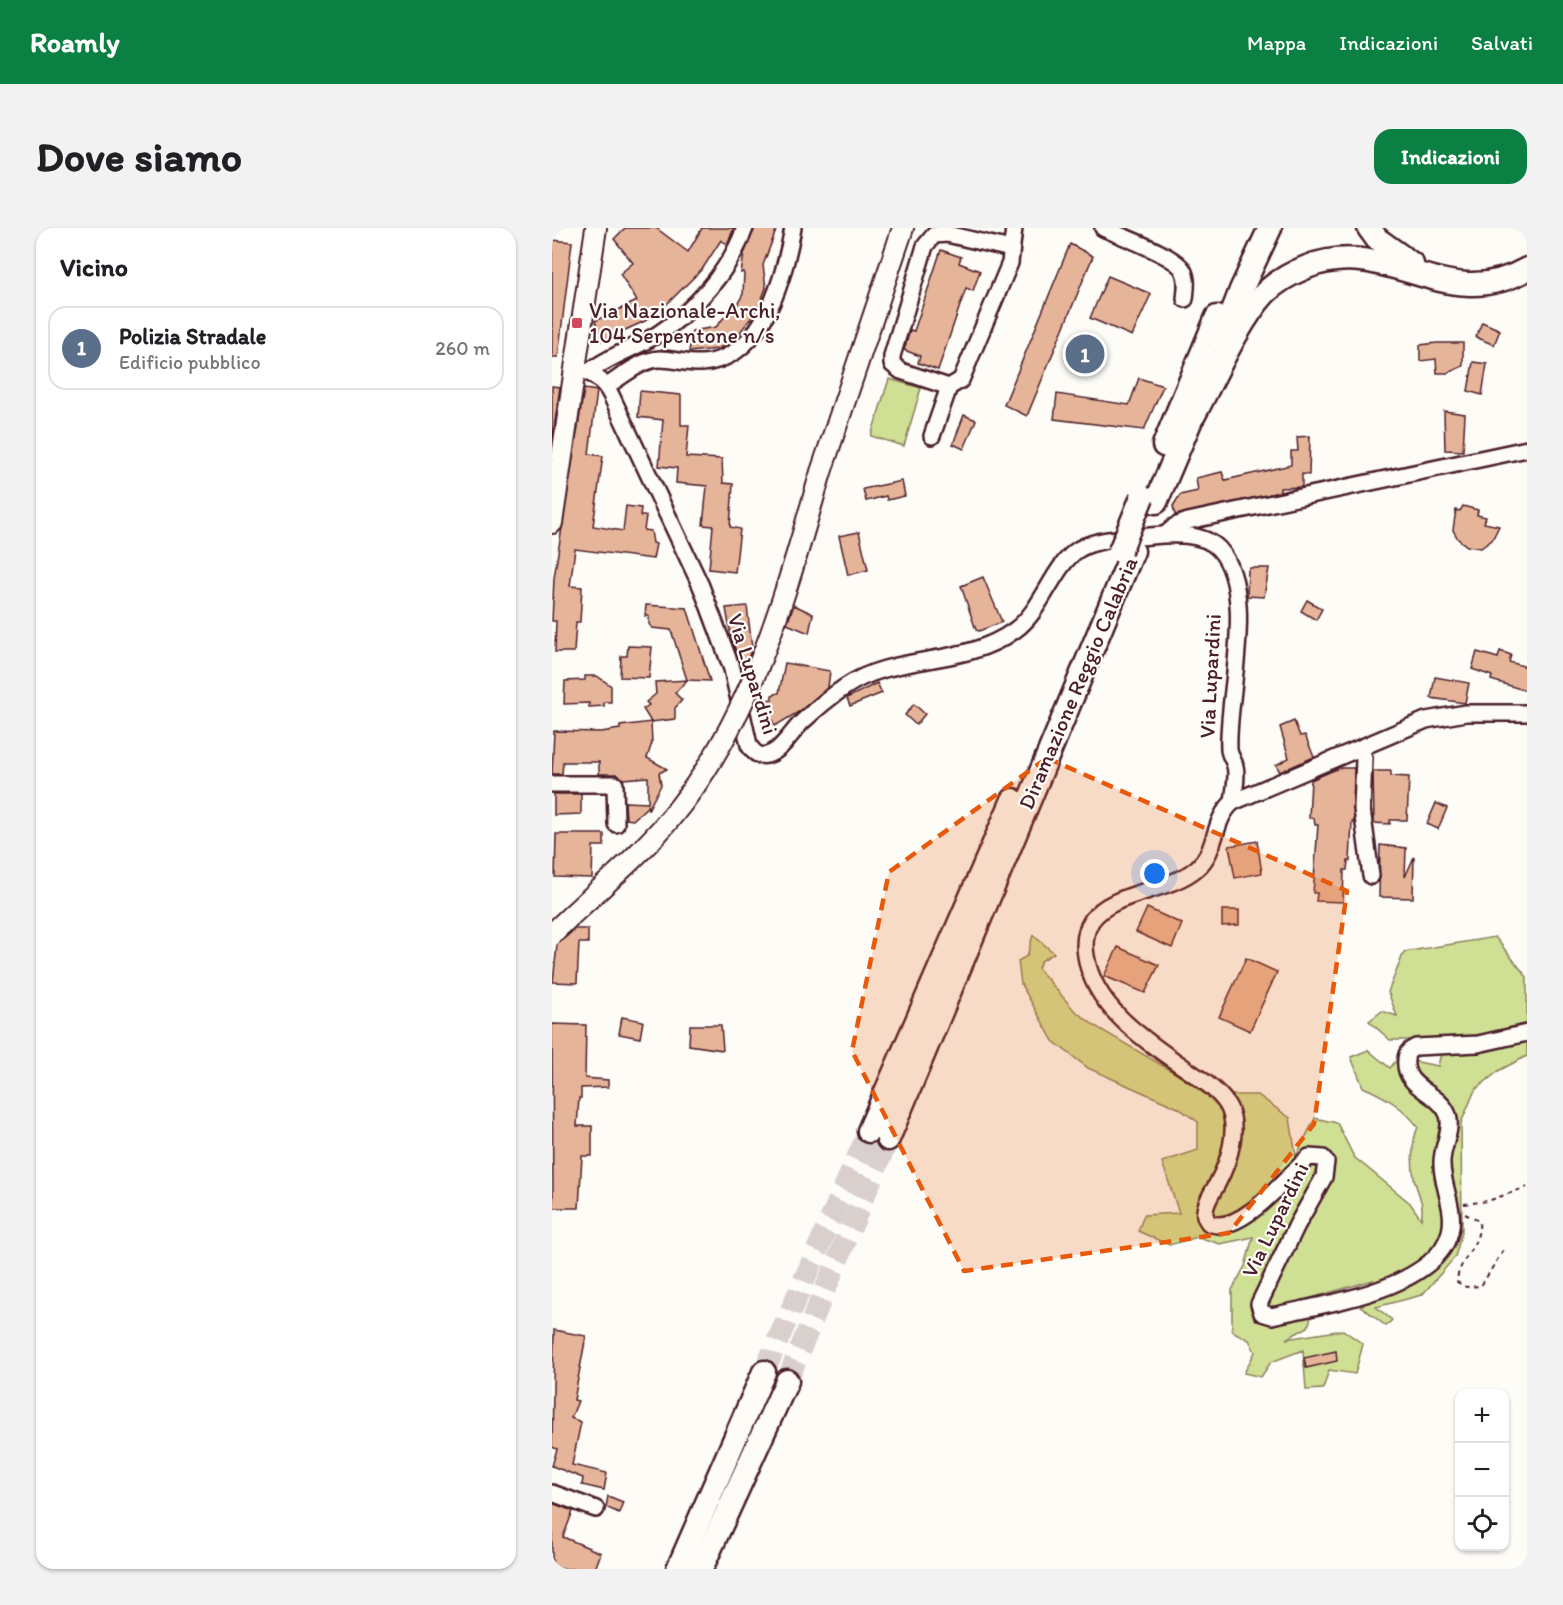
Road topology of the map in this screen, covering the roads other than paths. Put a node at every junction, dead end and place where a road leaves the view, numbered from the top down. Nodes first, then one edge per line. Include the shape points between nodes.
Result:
1 (596, 228) edge
2 (745, 228) edge
3 (793, 228) edge
4 (903, 228) edge
5 (1014, 228) edge
6 (1103, 228) edge
7 (1270, 228) edge
8 (1369, 228) edge
9 (1253, 233) edge
10 (1011, 249) junction
11 (1527, 269) edge
12 (1447, 283) junction
13 (1185, 299) dead end
14 (582, 370) junction
15 (607, 386) junction
16 (949, 387) junction
17 (1194, 415) junction
18 (932, 436) dead end
19 (1527, 449) edge
20 (1149, 500) junction
21 (552, 523) edge
22 (1166, 534) junction
23 (1527, 713) edge
24 (1361, 748) junction
25 (552, 784) edge
26 (1233, 802) junction
27 (616, 824) dead end
28 (1371, 876) dead end
29 (552, 934) edge
30 (1527, 1033) edge
31 (879, 1135) tunnel mouth
32 (764, 1372) tunnel mouth
33 (787, 1381) tunnel mouth
34 (552, 1493) edge
35 (596, 1509) dead end
36 (678, 1569) edge
37 (701, 1569) edge

1 - 14 main road
2 - 14 street via 719,275 686,313 659,333
3 - 15 street via 764,320 745,346 721,359 701,363 654,360
4 - 29 main road, bridge via 762,663 729,731 658,833
5 - 10 street
6 - 13 street via 1183,269 1187,282
7 - 17 highway, Diramazione Reggio Calabria via 1241,290
8 - 12 highway via 1394,254
9 - 20 highway, Diramazione Reggio Calabria
10 - 16 street via 1010,263 962,380
10 - 16 street via 947,234 934,235 925,246 892,364
11 - 12 highway via 1489,283
12 - 17 highway via 1370,259 1335,259 1298,270 1266,292 1252,309
14 - 15 street, Via Lupardini
14 - 21 main road
15 - 22 street, Via Lupardini via 701,586 732,669 745,733 758,754 776,751 834,695 872,671 977,650 1012,633 1034,612 1063,566 1080,549
16 - 18 street
17 - 20 highway, Diramazione Reggio Calabria
19 - 22 street via 1188,521
20 - 31 highway, Diramazione Reggio Calabria
22 - 26 street, Via Lupardini via 1212,543 1226,559 1231,574 1238,627 1228,751 1236,767
23 - 24 street via 1448,714
24 - 26 street
24 - 28 street via 1362,809
25 - 27 street via 615,784
26 - 30 street, Via Lupardini via 1223,810 1212,846 1197,868 1103,910 1092,921 1085,946 1094,986 1109,1003 1139,1036 1200,1078 1228,1105 1233,1126 1230,1154 1208,1200 1206,1218 1216,1226 1233,1221 1276,1191 1309,1157 1323,1158 1327,1166 1259,1304 1262,1313 1272,1316 1384,1288 1408,1277 1438,1254 1450,1232 1442,1166 1449,1124 1442,1106 1407,1072 1406,1055 1416,1047 1478,1044
32 - 36 highway
33 - 37 highway
34 - 35 street

